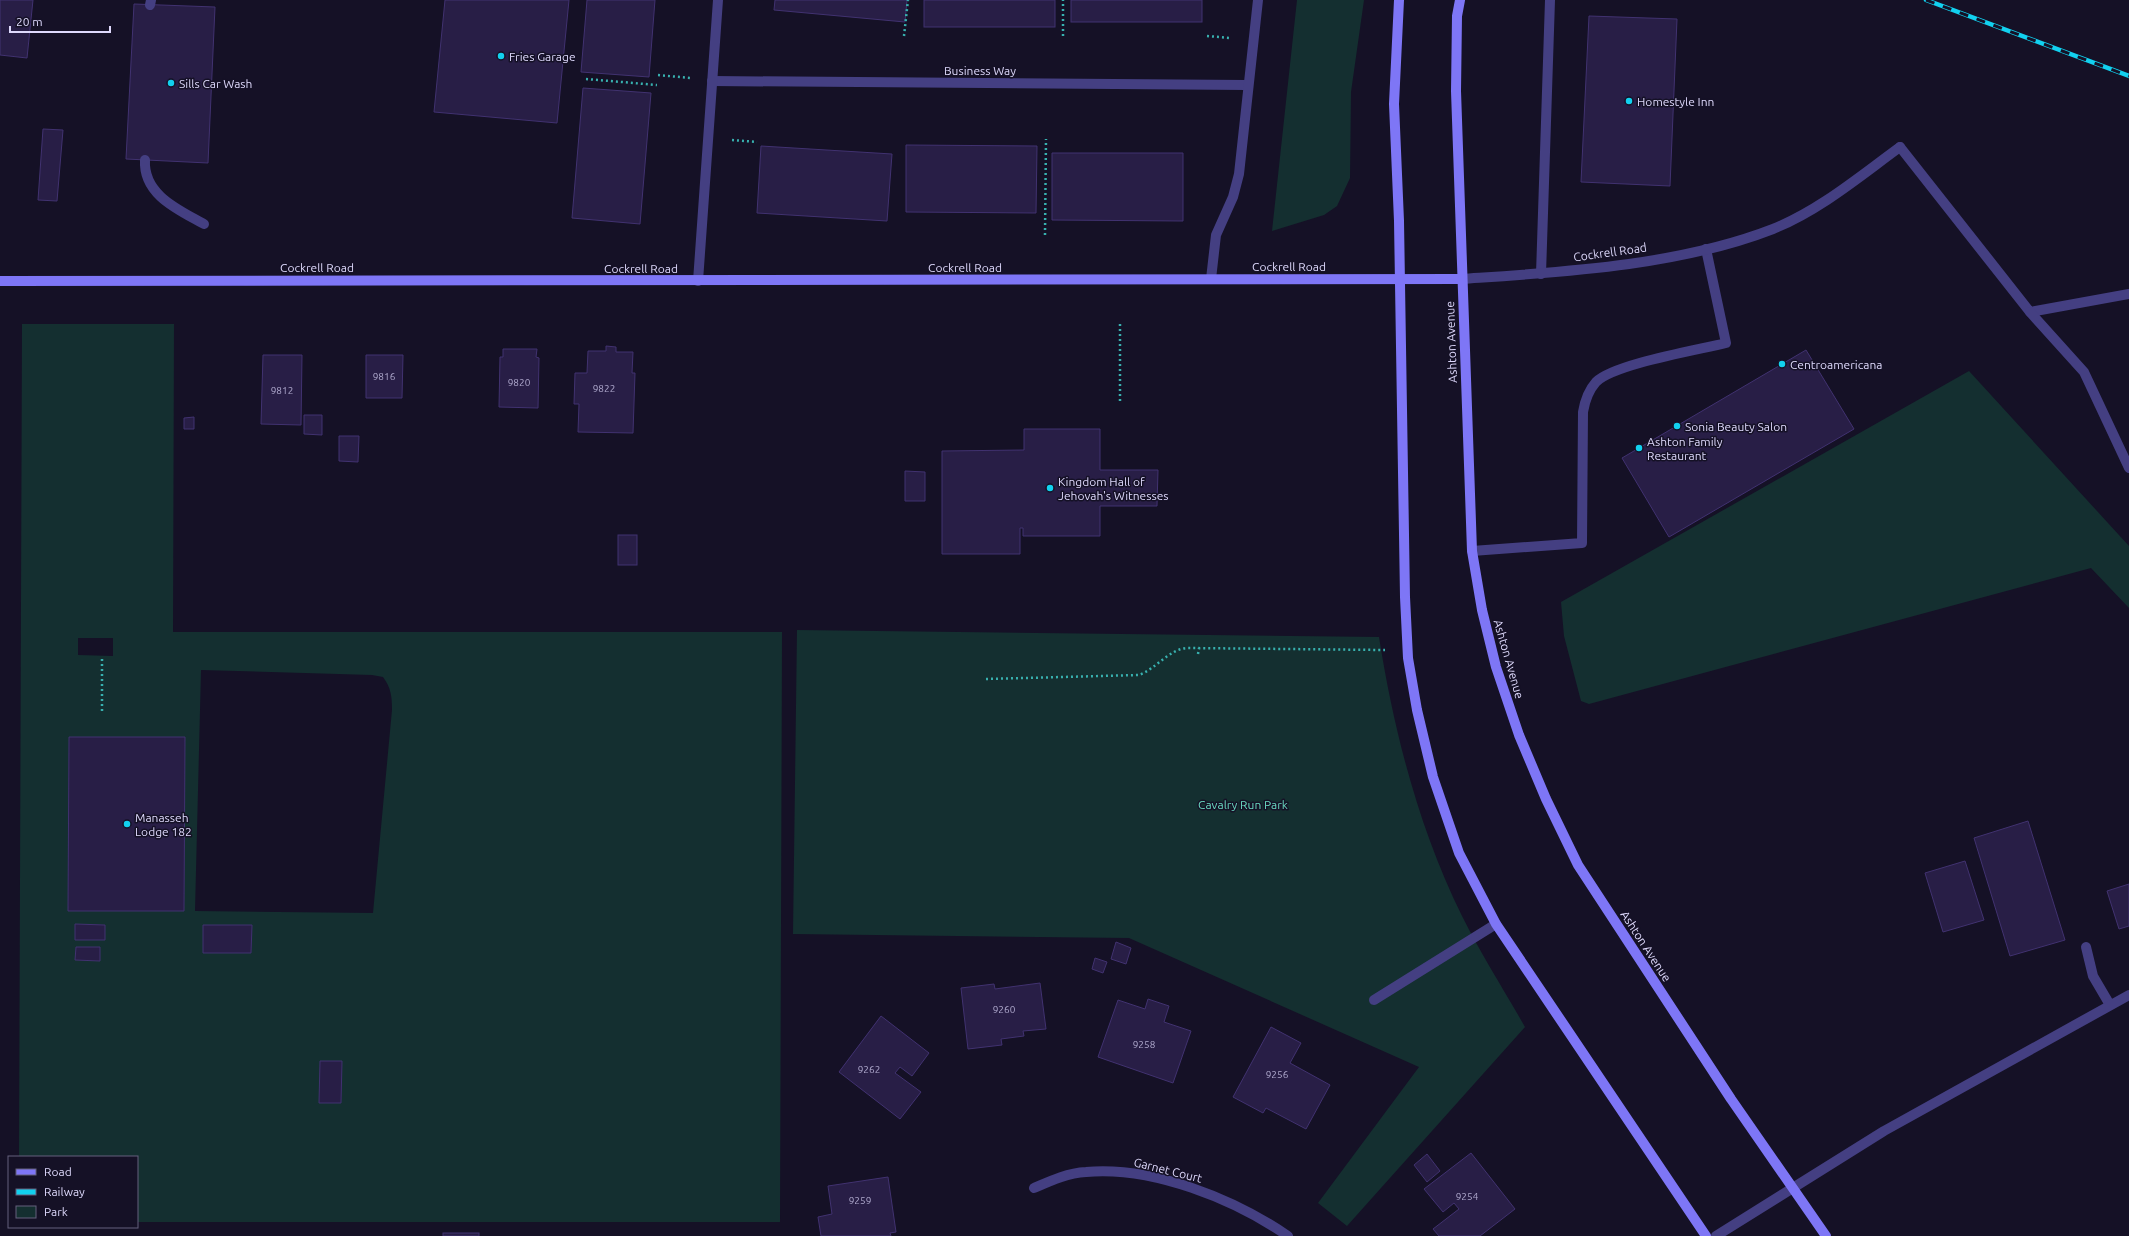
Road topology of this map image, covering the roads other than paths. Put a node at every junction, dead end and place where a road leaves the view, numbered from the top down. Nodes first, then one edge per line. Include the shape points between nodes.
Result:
1 (718, 0) edge
2 (1258, 0) edge
3 (1399, 0) edge
4 (1460, 0) edge
5 (1550, 0) edge
6 (712, 81) junction
7 (1247, 85) junction
8 (145, 160) dead end
9 (204, 224) dead end
10 (1706, 248) junction
11 (1541, 274) junction
12 (1211, 279) junction
13 (1399, 279) junction
14 (1462, 279) junction
15 (0, 281) edge
16 (698, 281) junction
17 (2129, 294) edge
18 (2030, 312) junction
19 (2129, 468) edge
20 (1472, 551) junction
21 (1496, 924) junction
22 (2086, 947) dead end
23 (2129, 995) edge
24 (1374, 1000) dead end
25 (2110, 1006) junction
26 (1034, 1188) dead end
27 (1793, 1188) junction
28 (1288, 1236) edge
29 (1706, 1236) edge
30 (1716, 1236) edge
31 (1826, 1236) edge

1 - 6 street
2 - 7 street
3 - 13 street via 1394,104
4 - 14 street, Ashton Avenue via 1457,16 1456,92
5 - 11 street
6 - 7 street, Business Way
6 - 16 street
7 - 12 street via 1239,174 1233,197 1216,235
8 - 9 street via 147,179 156,192 171,206
10 - 11 street, Cockrell Road via 1645,261
10 - 18 street, Cockrell Road via 1773,228 1801,215 1828,199 1900,147
10 - 20 street via 1726,343 1618,368 1597,381 1586,395 1583,412 1582,543
11 - 14 street, Cockrell Road
12 - 13 street, Cockrell Road
12 - 16 street, Cockrell Road
13 - 14 street, Cockrell Road
13 - 21 street via 1405,597 1408,650 1417,710 1433,777 1459,853
14 - 20 street, Ashton Avenue
15 - 16 street, Cockrell Road
17 - 18 street
18 - 19 street via 2084,372
20 - 27 street, Ashton Avenue via 1482,610 1496,667 1519,735 1578,865 1731,1099
21 - 24 street
21 - 29 street
22 - 25 street via 2093,976
23 - 25 street
25 - 27 street via 1884,1131
26 - 28 street, Garnet Court via 1059,1177 1086,1172 1120,1172 1149,1177 1203,1192 1264,1220
27 - 30 street
27 - 31 street, Ashton Avenue

